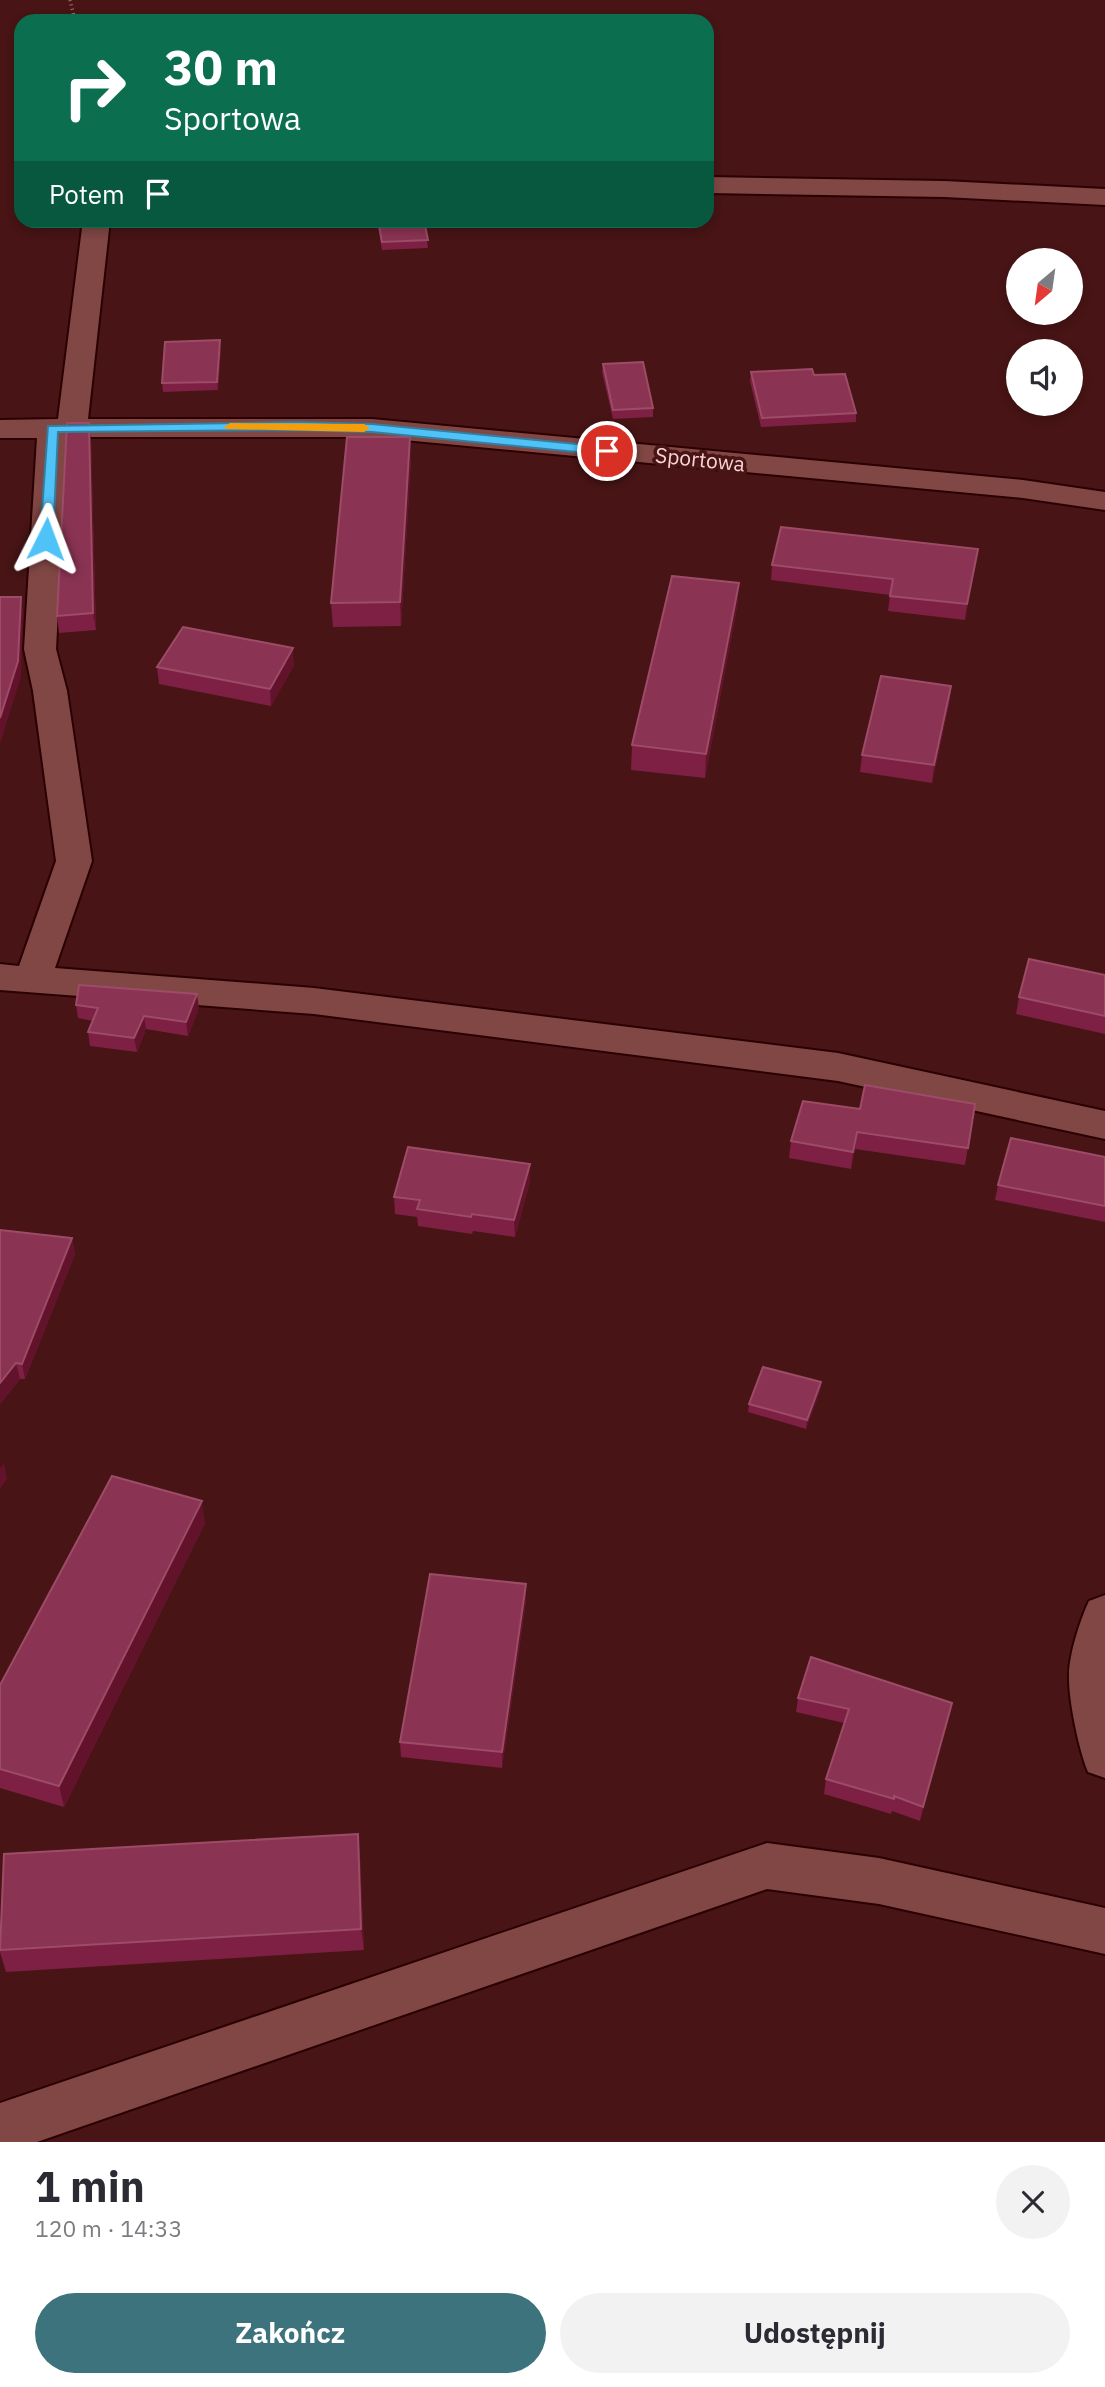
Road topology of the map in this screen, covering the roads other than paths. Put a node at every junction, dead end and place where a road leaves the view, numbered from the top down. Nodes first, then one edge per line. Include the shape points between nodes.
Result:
1 (714, 185) edge
2 (1105, 197) edge
3 (96, 228) edge
4 (0, 429) edge
5 (62, 429) junction
6 (1105, 501) edge
7 (16, 978) edge
8 (1105, 1125) edge
9 (1105, 1615) edge
10 (1105, 1757) edge
11 (1098, 1920) edge
12 (0, 2129) edge

1 - 2 street
3 - 5 street
4 - 5 street, Sportowa
5 - 6 street, Sportowa via 372,428 1023,489
5 - 7 street via 40,649 75,861
7 - 8 street via 314,1000 838,1067
9 - 10 street via 1092,1675
11 - 12 street via 767,1866

